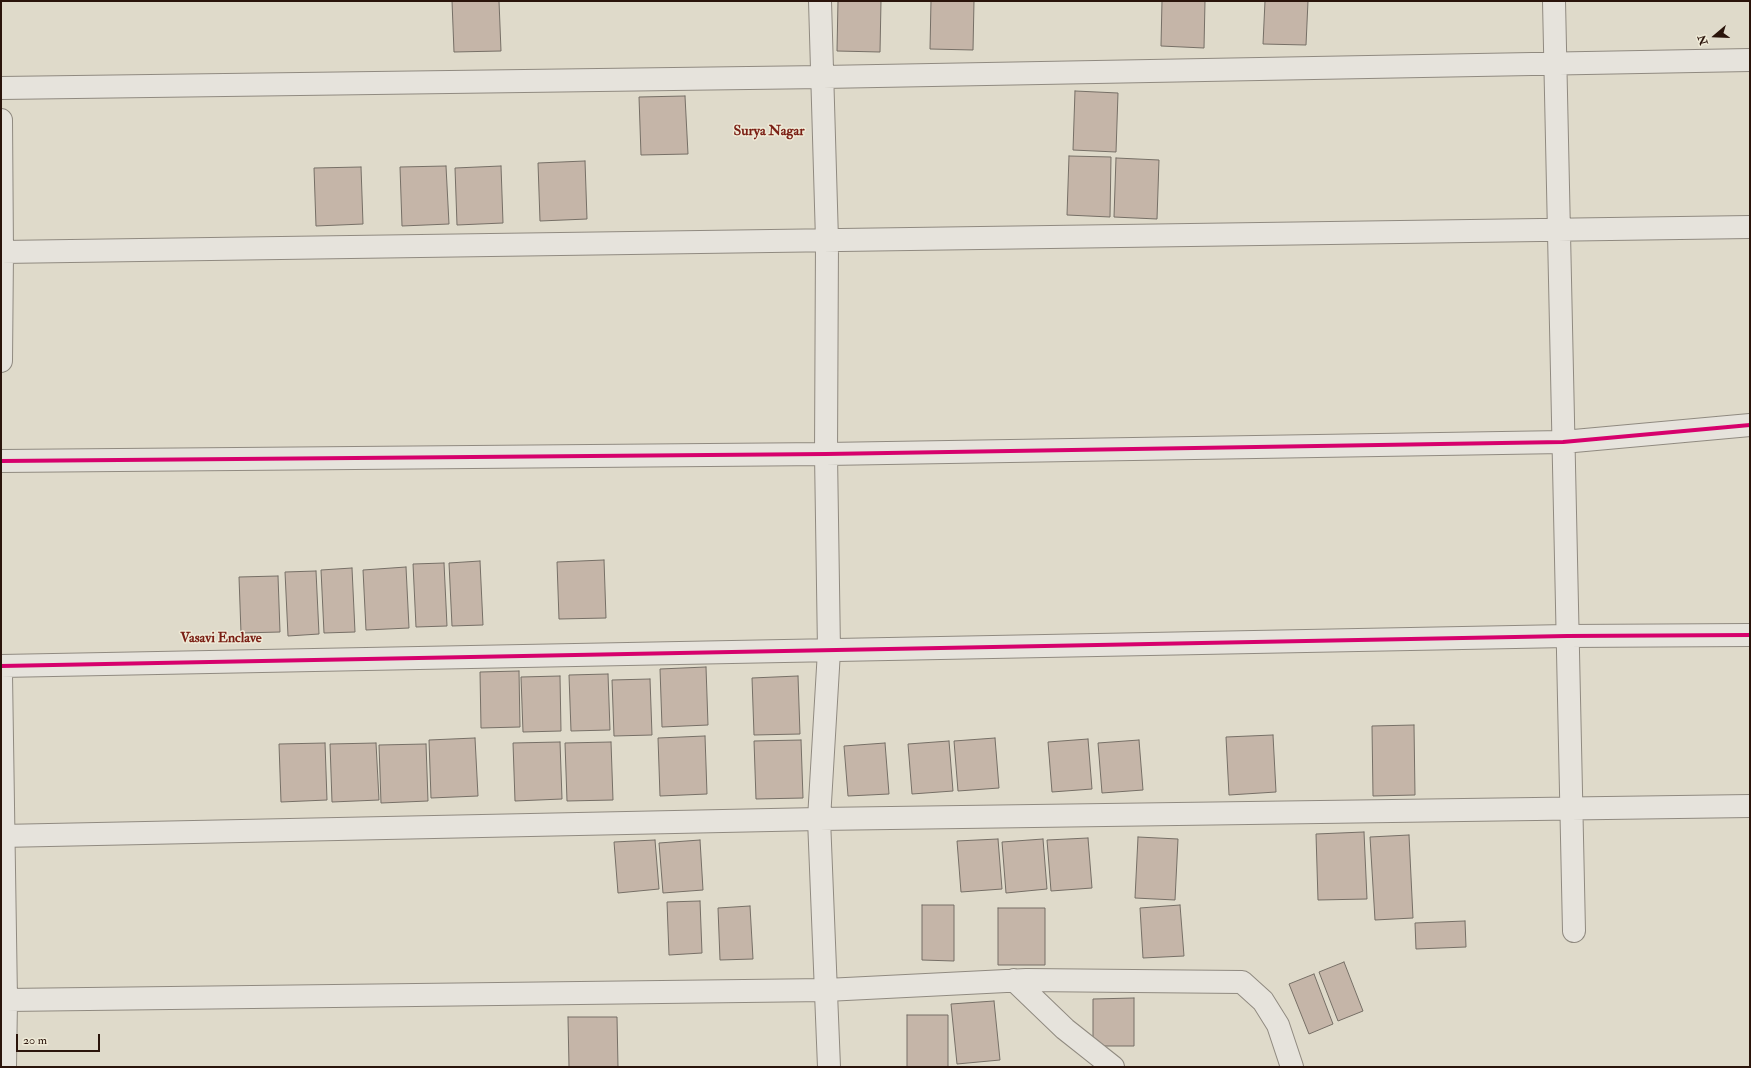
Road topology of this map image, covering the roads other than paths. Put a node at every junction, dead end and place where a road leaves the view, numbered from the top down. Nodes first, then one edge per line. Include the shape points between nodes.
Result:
1 (820, 1) edge
2 (1554, 1) edge
3 (1750, 60) edge
4 (1556, 64) junction
5 (823, 77) junction
6 (1, 88) edge
7 (1, 120) edge
8 (1750, 227) edge
9 (1559, 230) junction
10 (827, 240) junction
11 (2, 252) edge
12 (1, 361) edge
13 (1750, 424) edge
14 (1563, 442) junction
15 (826, 454) junction
16 (1, 462) edge
17 (1750, 635) edge
18 (1567, 636) junction
19 (829, 651) junction
20 (1, 666) edge
21 (1, 675) edge
22 (1750, 806) edge
23 (1571, 808) junction
24 (819, 819) junction
25 (2, 836) edge
26 (1574, 931) dead end
27 (1014, 980) junction
28 (826, 990) junction
29 (6, 1000) junction
30 (5, 1067) edge
31 (829, 1067) edge
32 (1113, 1067) edge
33 (1292, 1067) edge

1 - 5 street
2 - 4 street
3 - 4 street
4 - 5 street
4 - 9 street
5 - 6 street
5 - 10 street
7 - 11 street
8 - 9 street
9 - 10 street
9 - 14 street
10 - 11 street
10 - 15 street
11 - 12 street
13 - 14 street
14 - 15 street
14 - 18 street
15 - 16 street
15 - 19 street
17 - 18 street
18 - 19 street
18 - 23 street
19 - 20 street
19 - 24 street
21 - 25 street
22 - 23 street
23 - 24 street
23 - 26 street
24 - 25 street
24 - 28 street
25 - 29 street
27 - 28 street
27 - 32 street via 1065,1029
27 - 33 street via 1242,982 1263,1000 1278,1025
28 - 29 street
28 - 31 street
29 - 30 street

